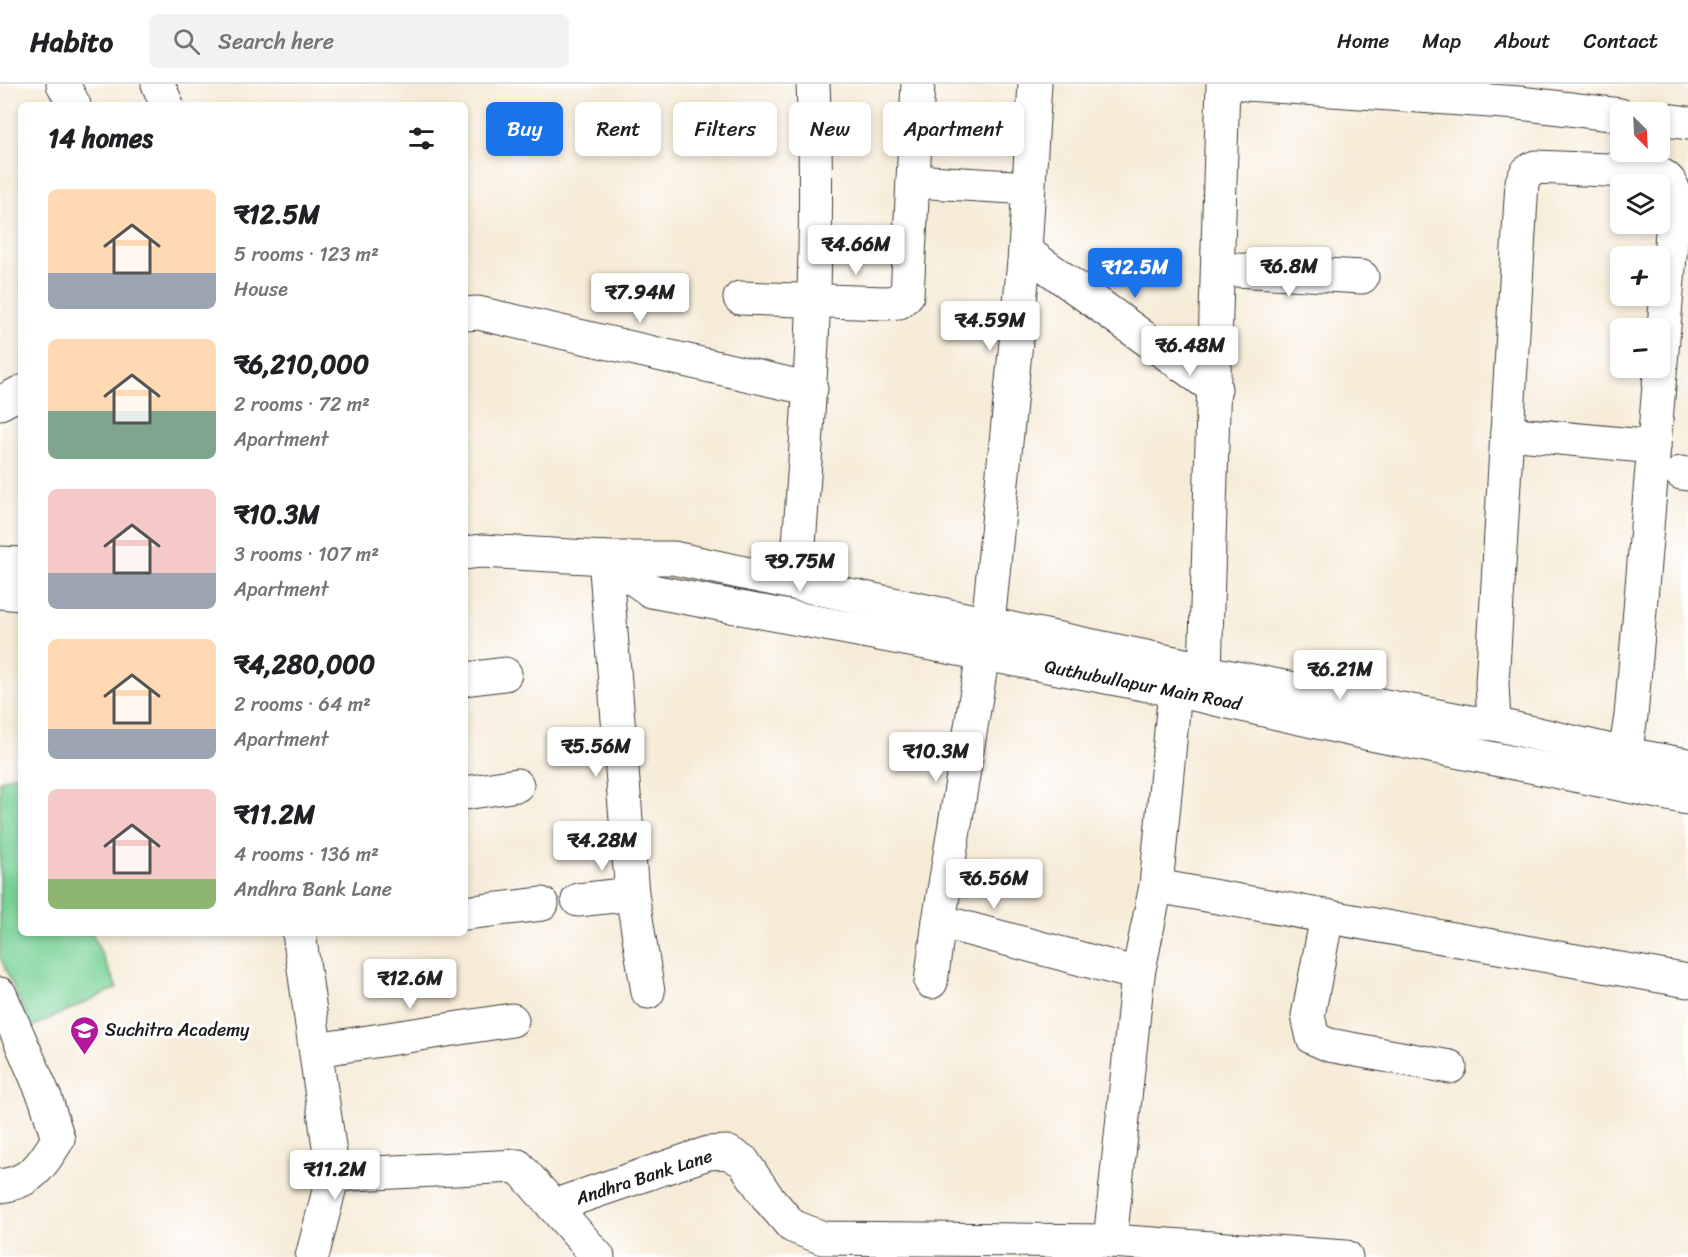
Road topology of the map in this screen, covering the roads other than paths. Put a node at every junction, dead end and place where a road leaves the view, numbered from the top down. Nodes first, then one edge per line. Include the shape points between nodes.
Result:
1 (63, 84) edge
2 (813, 84) edge
3 (918, 84) edge
4 (1035, 84) edge
5 (1223, 84) edge
6 (1246, 84) edge
7 (1519, 93) edge
8 (72, 102) edge
9 (1610, 113) edge
10 (1670, 121) edge
11 (1688, 123) edge
12 (913, 181) junction
13 (1029, 188) junction
14 (1025, 251) junction
15 (1218, 269) junction
16 (1362, 277) dead end
17 (740, 298) dead end
18 (813, 299) junction
19 (468, 314) edge
20 (811, 389) junction
21 (1215, 389) junction
22 (18, 394) edge
23 (0, 403) edge
24 (1507, 432) junction
25 (1654, 447) junction
26 (470, 546) edge
27 (605, 558) junction
28 (0, 563) edge
29 (18, 564) edge
30 (796, 583) junction
31 (0, 592) edge
32 (18, 594) edge
33 (985, 639) junction
34 (1205, 672) junction
35 (505, 674) dead end
36 (468, 679) edge
37 (1175, 690) junction
38 (1494, 723) junction
39 (1625, 754) junction
40 (1688, 765) edge
41 (517, 785) dead end
42 (468, 793) edge
43 (1688, 798) edge
44 (1156, 886) junction
45 (632, 894) junction
46 (578, 900) dead end
47 (542, 904) dead end
48 (468, 913) edge
49 (1327, 916) junction
50 (939, 921) junction
51 (299, 936) edge
52 (1138, 974) junction
53 (1688, 981) edge
54 (931, 982) dead end
55 (648, 992) dead end
56 (0, 994) edge
57 (512, 1020) dead end
58 (316, 1050) junction
59 (1450, 1067) dead end
60 (333, 1175) junction
61 (0, 1186) edge
62 (553, 1206) junction
63 (1110, 1241) junction
64 (312, 1257) edge
65 (598, 1257) edge
66 (1346, 1257) edge

1 - 8 street
2 - 18 street via 817,155
3 - 12 street
4 - 13 street
5 - 15 street
6 - 7 street
7 - 9 street
10 - 11 street
12 - 13 street
12 - 18 street via 907,295 899,302 885,303
13 - 14 street
14 - 21 street
14 - 33 street
15 - 16 street
15 - 21 street
17 - 18 street
18 - 20 street
19 - 20 street
20 - 30 street
21 - 34 street
22 - 23 street
24 - 25 street
24 - 25 street via 1522,182 1527,172 1535,167 1656,172 1667,177 1675,197
24 - 38 street via 1492,683
25 - 39 street
26 - 27 street, Quthubullapur Main Road
27 - 30 street, Quthubullapur Main Road via 673,558
27 - 33 street, Quthubullapur Main Road via 651,591
27 - 45 street
28 - 29 street
30 - 33 street, Quthubullapur Main Road
31 - 32 street
33 - 34 street, Quthubullapur Main Road
33 - 37 street, Quthubullapur Main Road
33 - 50 street
34 - 38 street, Quthubullapur Main Road via 1470,722
35 - 36 street
37 - 43 street, Quthubullapur Main Road
37 - 44 street
38 - 39 street, Quthubullapur Main Road
39 - 40 street, Quthubullapur Main Road
41 - 42 street
44 - 49 street
44 - 52 street
45 - 46 street
45 - 55 street
47 - 48 street
49 - 53 street
49 - 59 street via 1308,1016 1313,1038 1329,1045
50 - 52 street
50 - 54 street
51 - 58 street
52 - 63 street
56 - 61 street via 46,1100 57,1139 40,1168 12,1185
57 - 58 street
58 - 60 street
60 - 62 street via 518,1166
60 - 64 street
62 - 63 street, Andhra Bank Lane via 708,1153 727,1152 743,1161 792,1226 823,1239
62 - 65 street
63 - 66 street, Andhra Bank Lane

